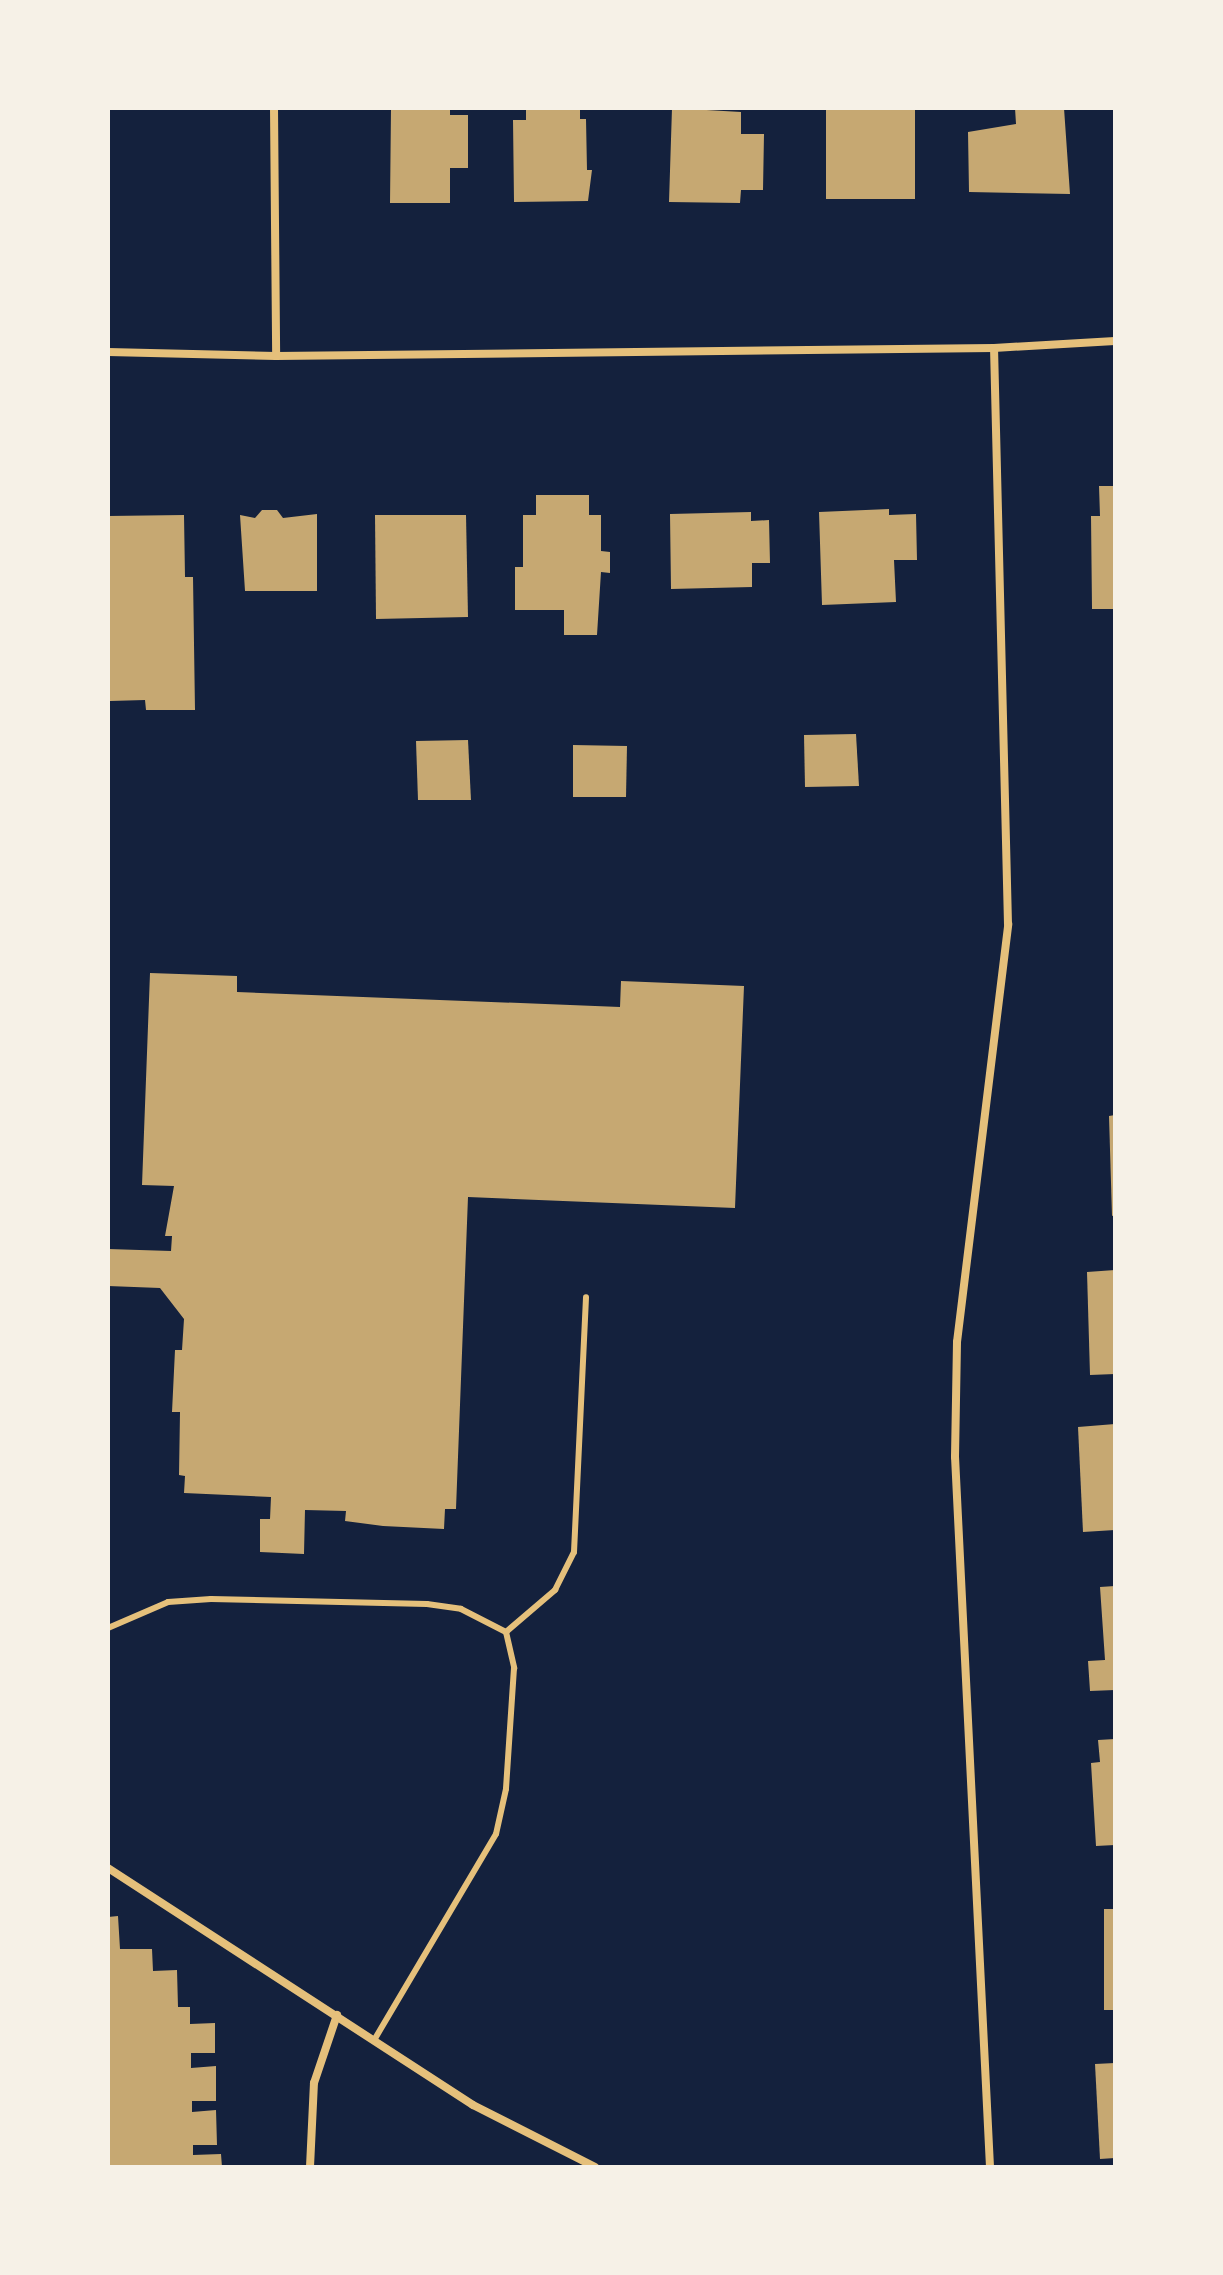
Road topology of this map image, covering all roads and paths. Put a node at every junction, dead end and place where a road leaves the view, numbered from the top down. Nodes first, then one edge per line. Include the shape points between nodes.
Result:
1 (274, 108) edge
2 (1115, 341) edge
3 (994, 348) junction
4 (108, 352) edge
5 (276, 356) junction
6 (586, 1297) dead end
7 (108, 1628) edge
8 (506, 1632) junction
9 (108, 1868) edge
10 (337, 2015) junction
11 (374, 2040) junction
12 (310, 2167) edge
13 (595, 2167) edge
14 (990, 2167) edge

1 - 5 street
2 - 3 street
3 - 5 street
3 - 14 street via 1008,924 957,1342 955,1457
4 - 5 street
6 - 8 lane via 574,1552 555,1590
7 - 8 lane via 168,1602 211,1599 427,1604 490,1619
8 - 11 lane via 514,1668 506,1789 496,1834
9 - 10 street
10 - 11 street
10 - 12 street via 314,2083
11 - 13 street via 526,2136

